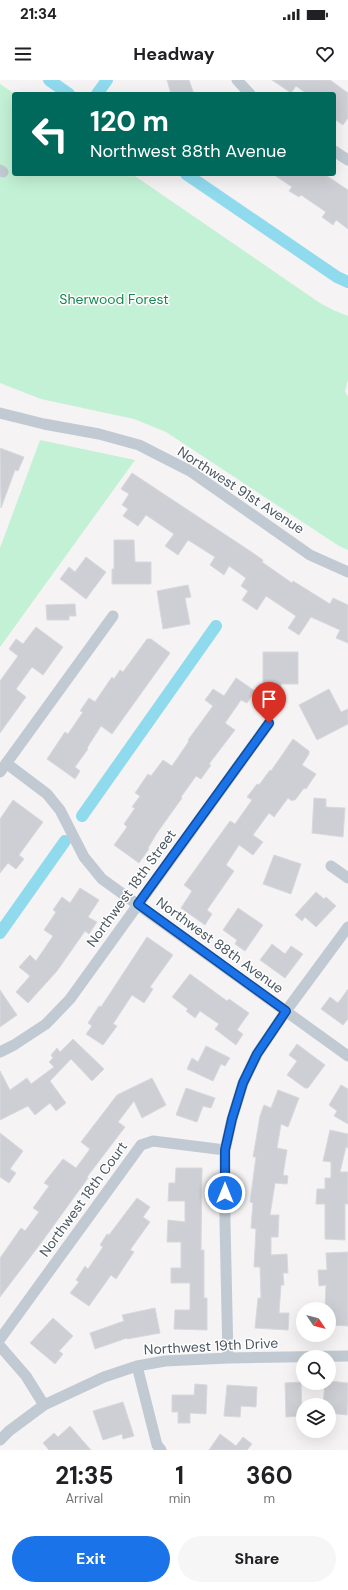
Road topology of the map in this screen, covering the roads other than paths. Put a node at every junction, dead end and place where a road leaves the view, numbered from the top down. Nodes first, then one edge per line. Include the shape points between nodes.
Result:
1 (237, 80) edge
2 (248, 92) edge
3 (336, 152) edge
4 (348, 160) edge
5 (0, 413) edge
6 (347, 572) edge
7 (112, 616) dead end
8 (269, 723) dead end
9 (3, 767) edge
10 (332, 866) dead end
11 (348, 878) edge
12 (138, 904) junction
13 (348, 927) edge
14 (286, 1011) junction
15 (0, 1052) edge
16 (348, 1056) edge
17 (225, 1150) junction
18 (0, 1339) edge
19 (0, 1346) edge
20 (348, 1356) edge
21 (228, 1358) junction
22 (137, 1366) junction
23 (44, 1405) junction
24 (0, 1440) edge
25 (161, 1450) edge

1 - 2 street
3 - 4 street
5 - 6 street, Northwest 91st Avenue via 140,445 190,471 310,555
7 - 9 street
8 - 12 street, Northwest 18th Street
9 - 12 street, Northwest 88th Avenue via 47,794 60,810 84,857 102,879
10 - 11 street
12 - 14 street, Northwest 88th Avenue
12 - 15 street, Northwest 18th Street via 70,999 46,1024
13 - 14 street
14 - 16 street, Northwest 88th Avenue
14 - 17 street via 257,1054 243,1083
17 - 18 street, Northwest 18th Court via 153,1141 141,1145
17 - 21 street
19 - 23 street via 26,1376
20 - 21 street, Northwest 19th Drive
21 - 22 street, Northwest 19th Drive via 165,1361
22 - 23 street, Northwest 19th Drive via 104,1377
22 - 25 street via 157,1444
23 - 24 street, Northwest 19th Drive

